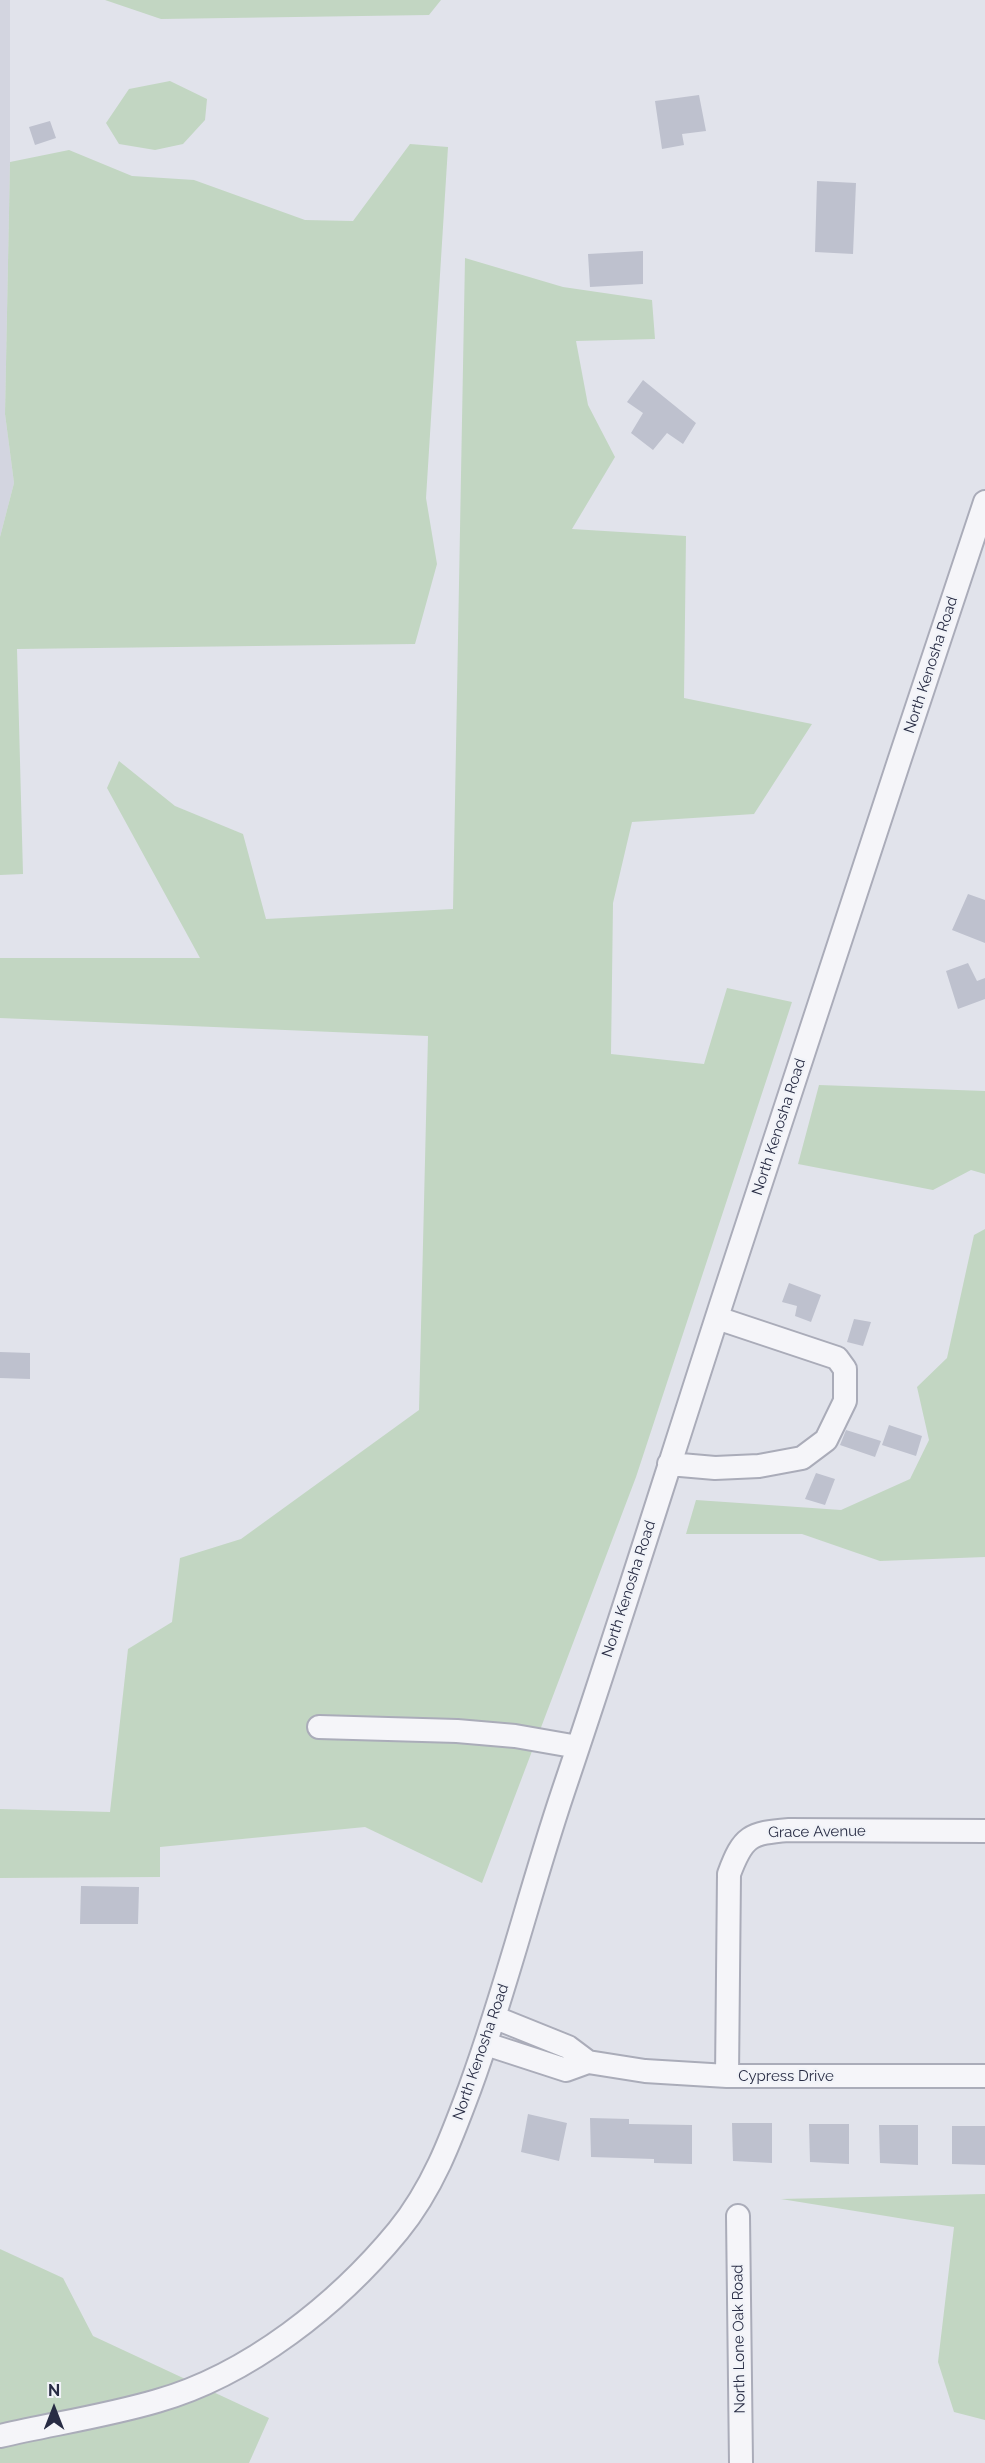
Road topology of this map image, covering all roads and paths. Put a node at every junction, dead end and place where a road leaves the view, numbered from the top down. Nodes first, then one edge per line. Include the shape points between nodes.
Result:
1 (985, 502) edge
2 (717, 1318) junction
3 (669, 1464) junction
4 (319, 1727) dead end
5 (578, 1747) junction
6 (985, 1831) edge
7 (496, 2018) junction
8 (486, 2044) junction
9 (588, 2062) junction
10 (727, 2076) junction
11 (985, 2076) edge
12 (738, 2216) dead end
13 (0, 2436) edge
14 (741, 2463) edge

1 - 2 street, North Kenosha Road
2 - 3 street, North Kenosha Road
2 - 3 street via 837,1358 845,1369 845,1401 826,1440 802,1458 759,1466 715,1468
3 - 5 street, North Kenosha Road
4 - 5 street via 457,1731
5 - 7 street, North Kenosha Road
6 - 10 street, Grace Avenue via 760,1832 739,1848 729,1874
7 - 8 street, North Kenosha Road
7 - 9 street, Cypress Drive via 568,2046
8 - 9 street, Cypress Drive via 566,2070
8 - 13 street, North Kenosha Road via 446,2150 419,2203 346,2288 283,2337 206,2383 159,2401
9 - 10 street, Cypress Drive via 645,2071
10 - 11 street, Cypress Drive
12 - 14 street, North Lone Oak Road

